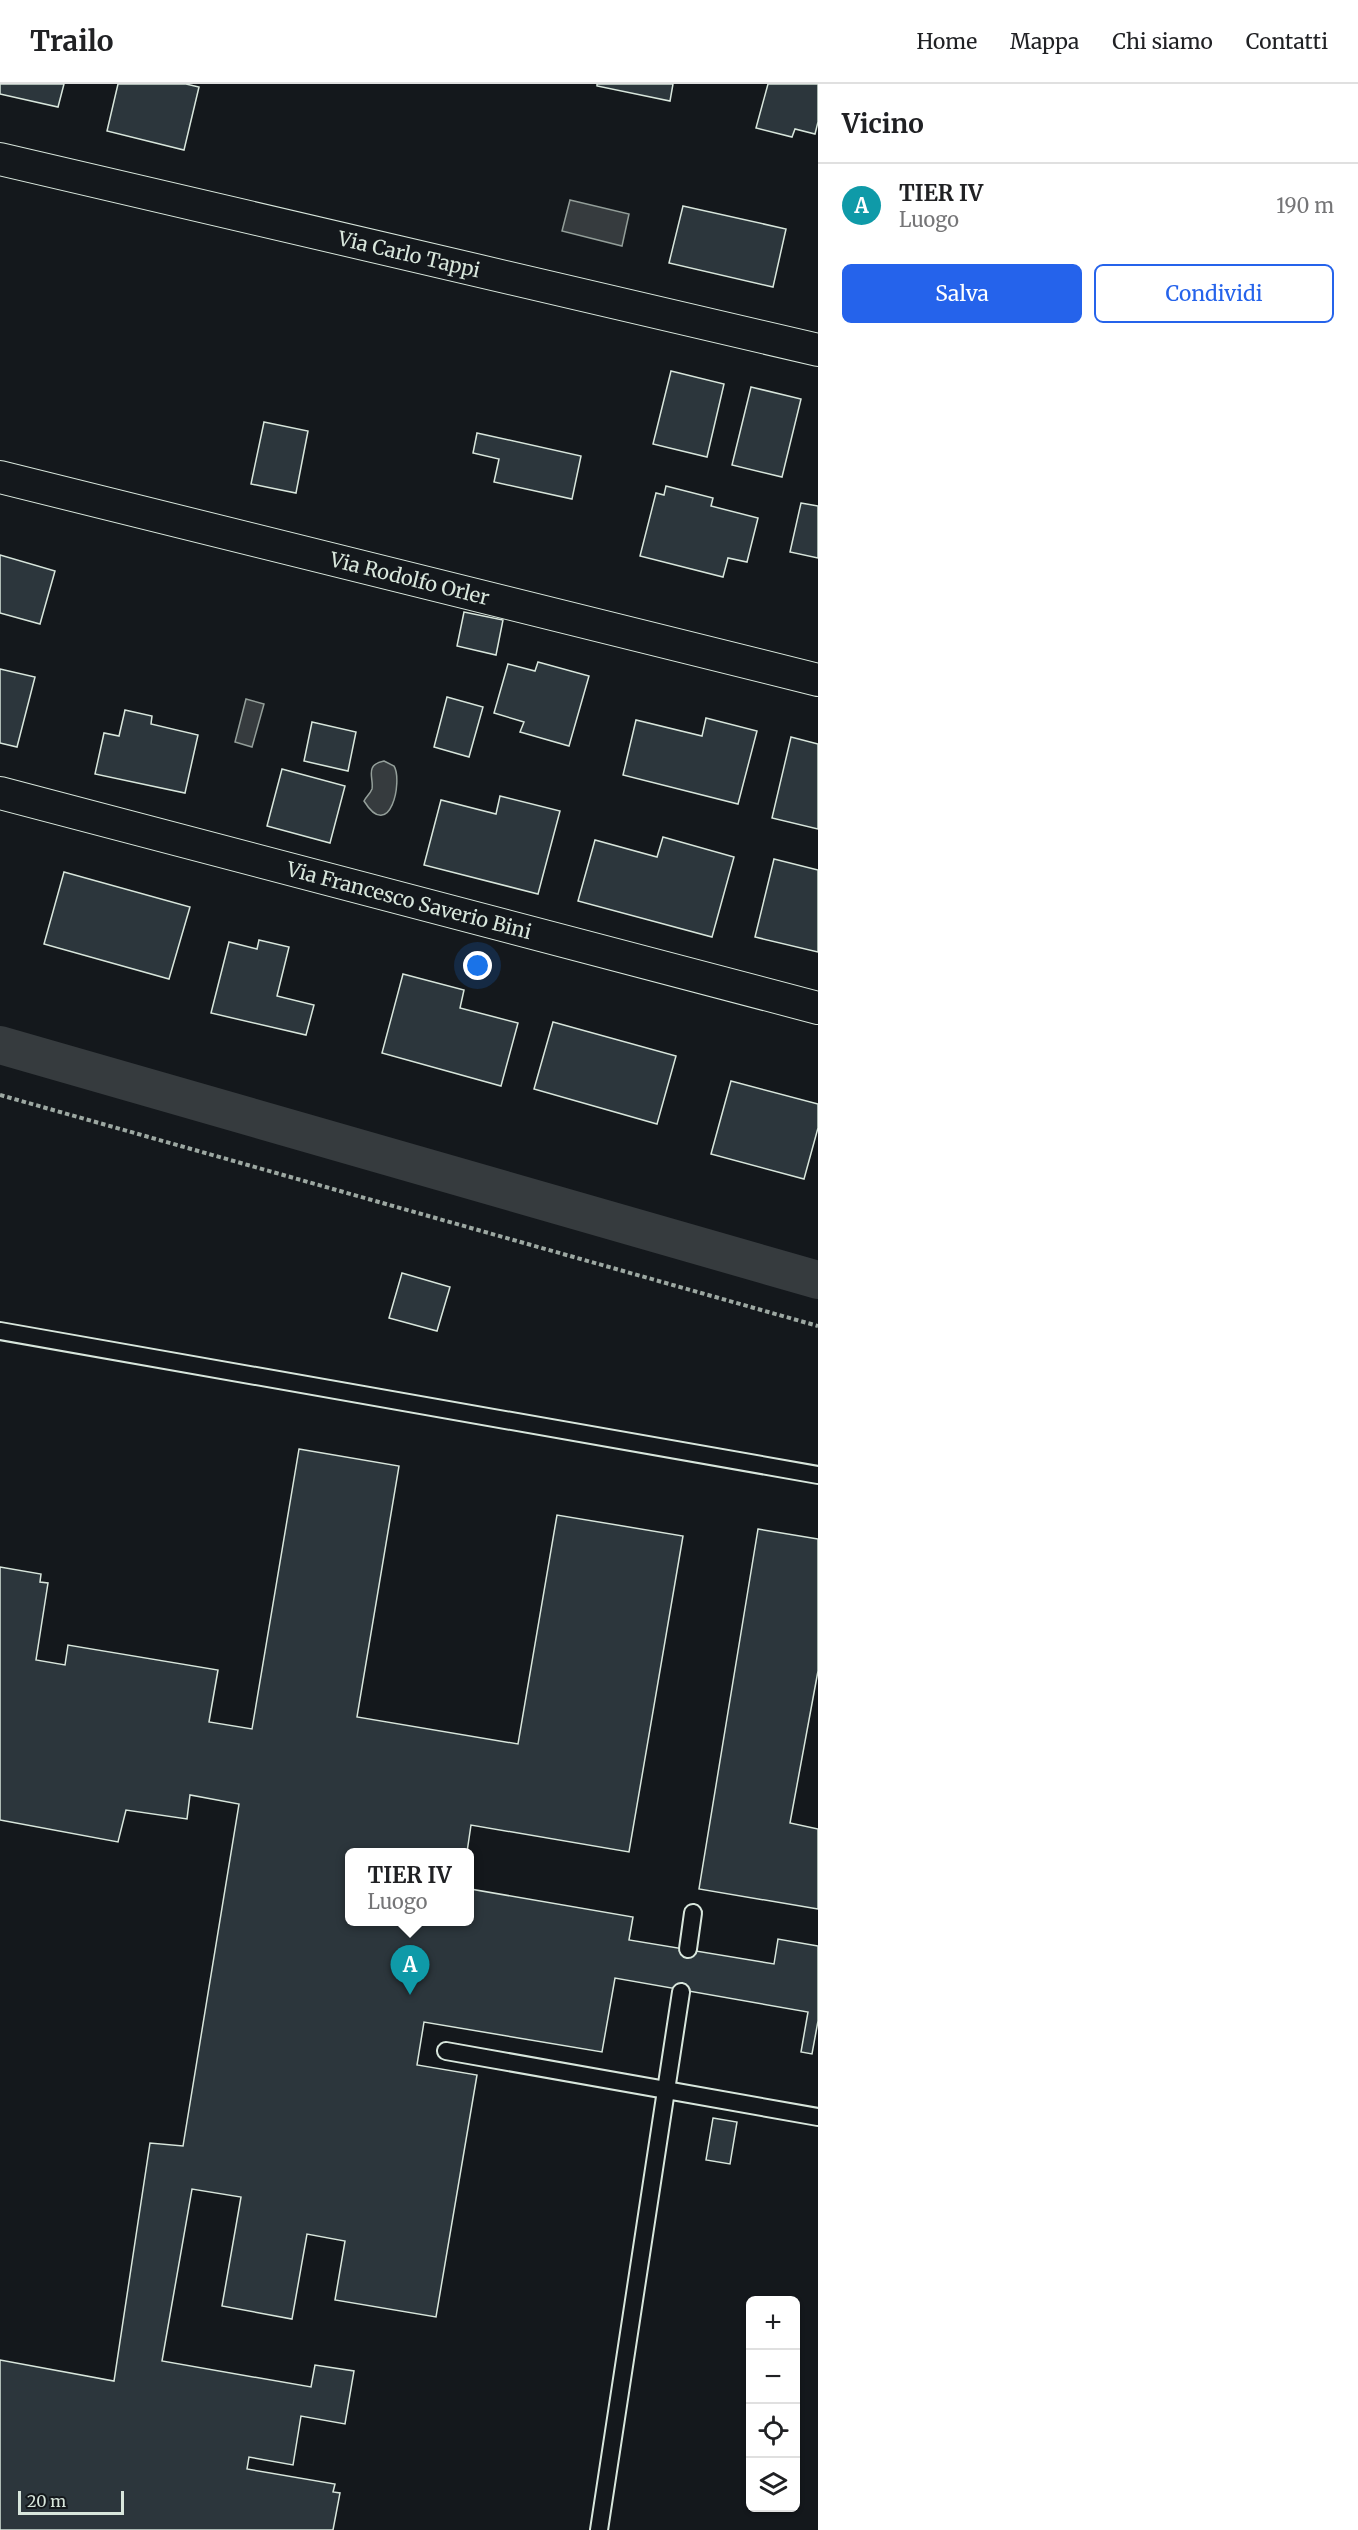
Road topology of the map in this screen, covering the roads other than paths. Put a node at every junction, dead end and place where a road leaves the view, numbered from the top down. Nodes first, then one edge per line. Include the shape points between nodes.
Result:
1 (0, 159) edge
2 (818, 350) edge
3 (0, 477) edge
4 (818, 680) edge
5 (0, 793) edge
6 (818, 1008) edge
7 (0, 1331) edge
8 (818, 1475) edge
9 (693, 1912) dead end
10 (688, 1949) dead end
11 (681, 1992) dead end
12 (446, 2051) dead end
13 (666, 2090) junction
14 (818, 2117) edge
15 (599, 2530) edge

1 - 2 street, Via Carlo Tappi
3 - 4 street, Via Rodolfo Orler
5 - 6 street, Via Francesco Saverio Bini
7 - 8 lane
9 - 10 lane
11 - 13 lane
12 - 13 lane
13 - 14 lane
13 - 15 lane

